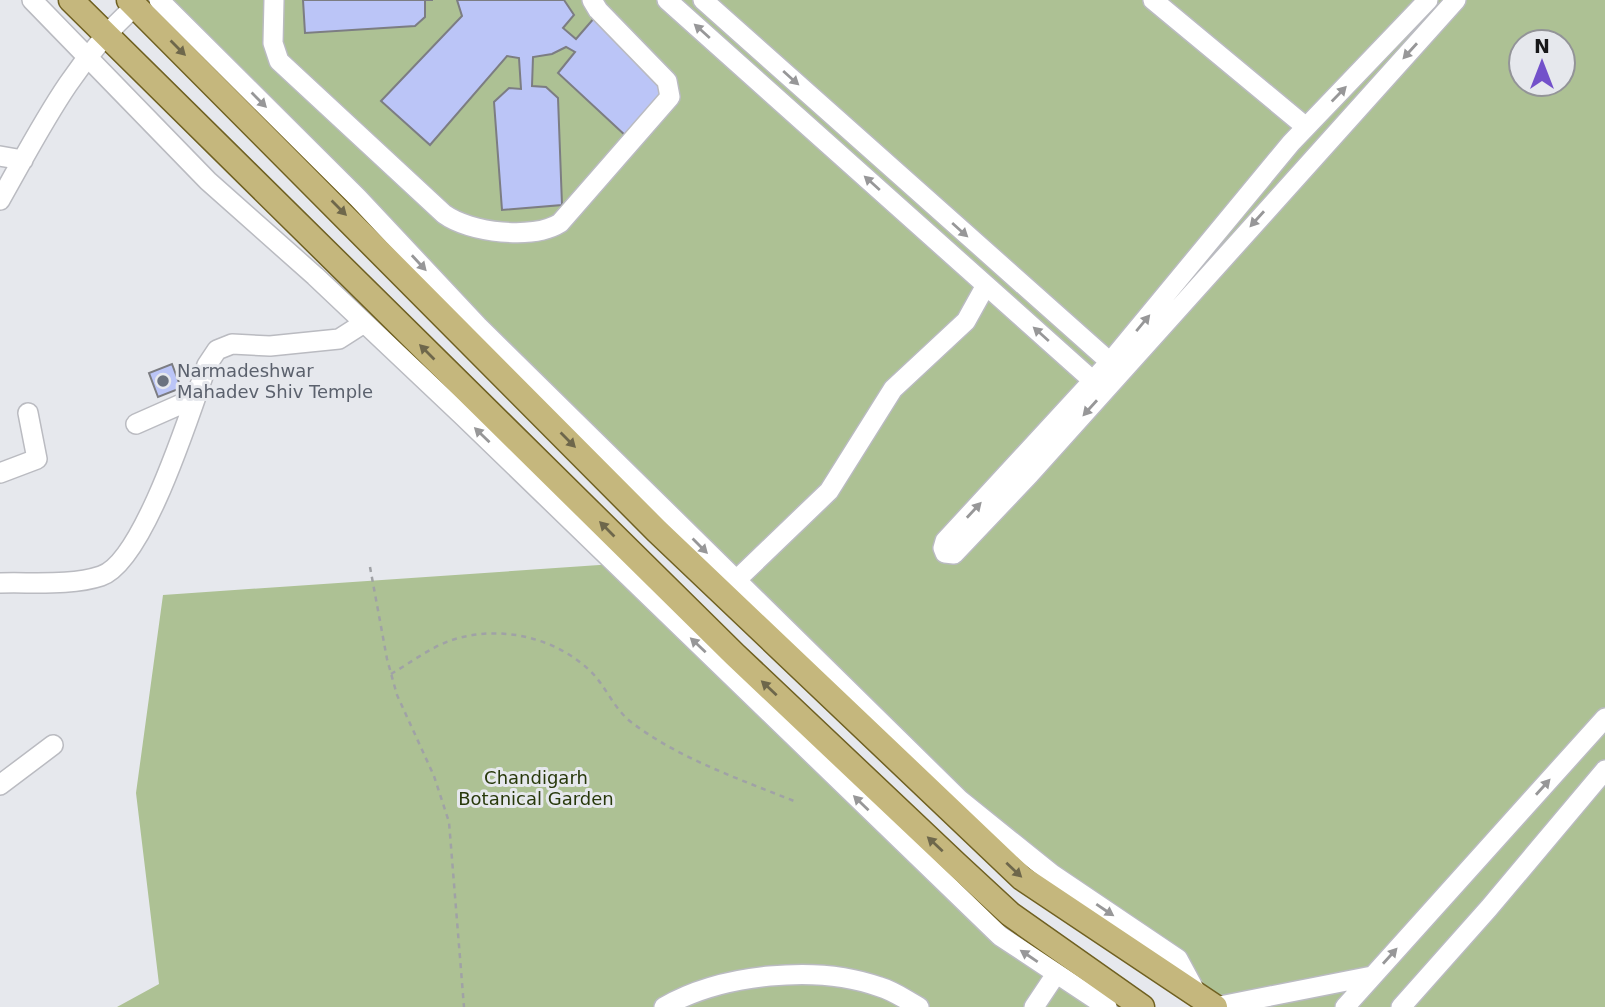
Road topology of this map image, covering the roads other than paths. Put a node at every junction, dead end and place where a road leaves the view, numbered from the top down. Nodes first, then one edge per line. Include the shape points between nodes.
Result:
1 (32, 0) edge
2 (71, 0) edge
3 (159, 0) edge
4 (274, 0) edge
5 (592, 0) edge
6 (667, 0) edge
7 (703, 0) edge
8 (1153, 0) edge
9 (1428, 0) edge
10 (1456, 0) edge
11 (132, 3) edge
12 (105, 34) junction
13 (86, 56) junction
14 (1307, 127) junction
15 (1291, 143) junction
16 (0, 156) edge
17 (23, 160) junction
18 (1311, 160) junction
19 (0, 200) edge
20 (986, 285) junction
21 (364, 323) junction
22 (1110, 362) junction
23 (1092, 380) junction
24 (195, 398) junction
25 (28, 413) dead end
26 (136, 424) dead end
27 (0, 473) edge
28 (0, 583) edge
29 (729, 587) junction
30 (1605, 718) edge
31 (53, 745) dead end
32 (1605, 770) edge
33 (0, 785) edge
34 (1056, 974) junction
35 (1372, 976) junction
36 (1209, 1003) edge
37 (1403, 1005) edge
38 (664, 1007) edge
39 (919, 1007) edge
40 (1034, 1007) edge
41 (1107, 1007) edge
42 (1142, 1007) edge
43 (1345, 1007) edge

1 - 13 street
2 - 12 main road
3 -> 29 street via 358,198
4 - 5 street via 273,43 279,61 435,205 461,225 527,233 560,223 670,97 667,80
20 -> 6 street
7 -> 22 street
8 - 14 street
14 -> 9 street
10 -> 18 street
11 - 12 street
11 -> 29 main road
12 - 13 street
42 -> 12 main road via 1010,914 946,855 735,655
13 - 17 street
13 - 21 street via 208,181
14 - 15 street
15 - 18 street
22 -> 15 street
16 - 17 street
17 - 19 street
18 -> 23 street via 1030,474 954,554 945,553 945,541
23 -> 20 street
20 - 29 street via 966,321 893,389 830,491
21 - 24 street via 339,339 270,346 232,344 217,350
34 -> 21 street via 1000,936
22 - 23 street
24 - 26 street
24 - 28 street via 161,491 117,566 103,576 82,580
25 - 27 street via 37,459
29 -> 36 main road via 1022,877
35 -> 30 street
31 - 33 street
32 - 37 street
34 - 40 street
34 - 41 street
35 - 36 street
35 - 43 street
38 - 39 street via 721,983 817,974 880,986

